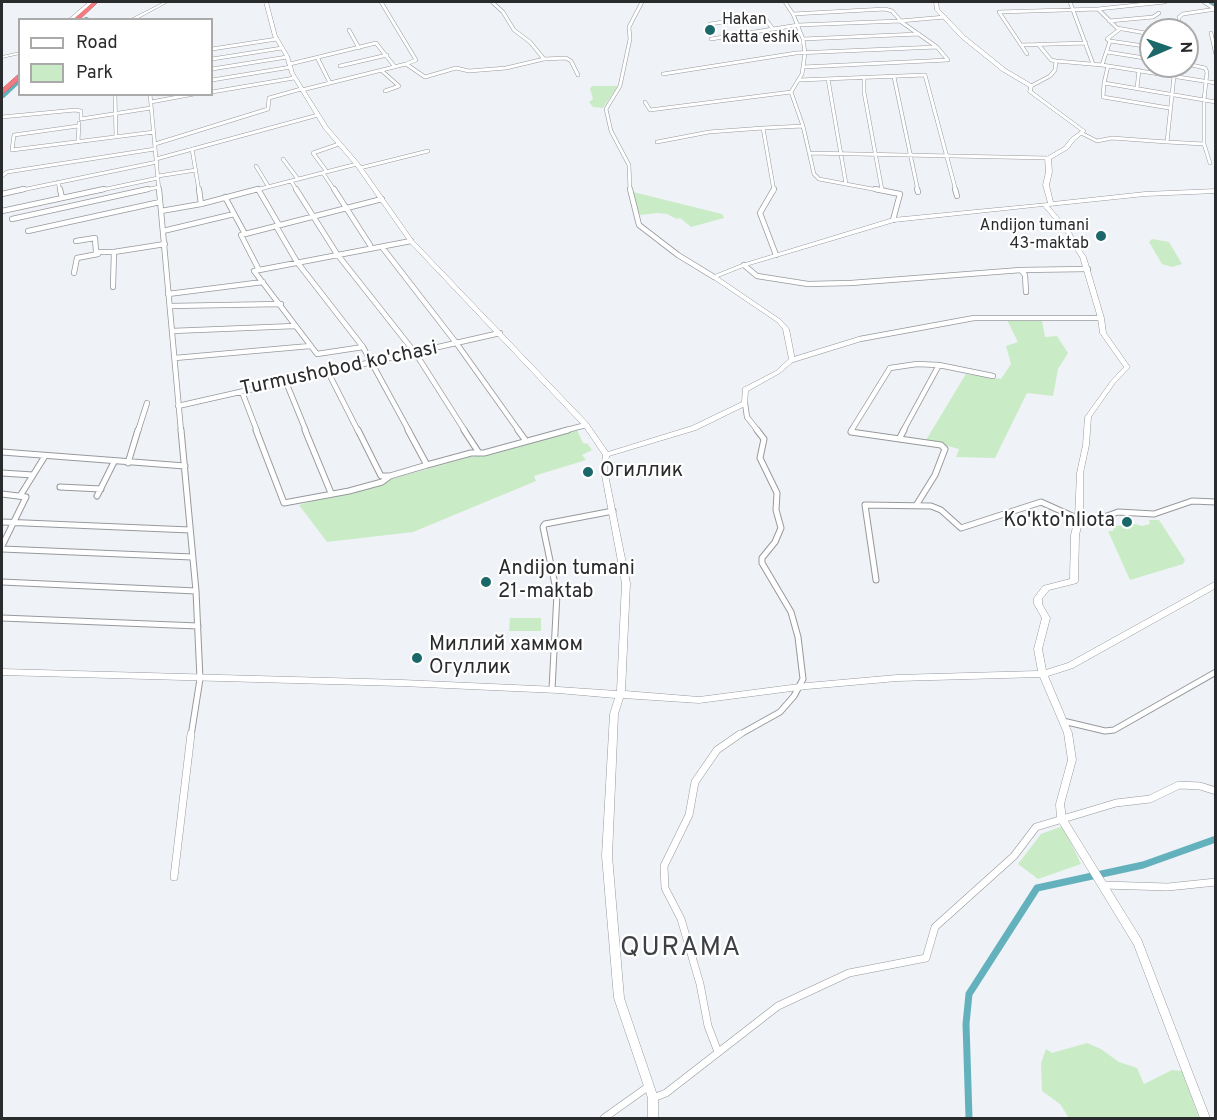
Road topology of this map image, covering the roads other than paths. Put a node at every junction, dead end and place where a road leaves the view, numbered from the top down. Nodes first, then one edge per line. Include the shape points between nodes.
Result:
1 (166, 2) edge
2 (266, 2) edge
3 (381, 2) edge
4 (492, 2) edge
5 (642, 2) edge
6 (786, 2) edge
7 (936, 2) edge
8 (1070, 2) edge
9 (1165, 2) edge
10 (1204, 2) edge
11 (92, 4) edge
12 (1098, 9) junction
13 (1215, 9) edge
14 (1073, 10) junction
15 (1159, 13) dead end
16 (793, 14) junction
17 (142, 17) edge
18 (945, 17) junction
19 (73, 18) edge
20 (82, 18) edge
21 (1179, 18) edge
22 (900, 21) junction
23 (1109, 21) junction
24 (710, 24) dead end
25 (798, 25) junction
26 (773, 29) junction
27 (1120, 29) junction
28 (349, 30) dead end
29 (1139, 32) edge
30 (1211, 33) dead end
31 (920, 34) junction
32 (277, 39) junction
33 (711, 39) dead end
34 (803, 39) junction
35 (1110, 41) junction
36 (1086, 43) junction
37 (1038, 44) junction
38 (1021, 45) junction
39 (1139, 45) edge
40 (937, 47) junction
41 (282, 48) junction
42 (359, 48) junction
43 (213, 49) edge
44 (1107, 52) junction
45 (18, 53) edge
46 (805, 53) junction
47 (1027, 54) dead end
48 (1215, 54) edge
49 (387, 55) junction
50 (2, 57) edge
51 (1139, 57) edge
52 (318, 58) junction
53 (213, 59) edge
54 (544, 59) junction
55 (1056, 61) junction
56 (289, 63) junction
57 (406, 64) junction
58 (1093, 64) junction
59 (1102, 65) junction
60 (340, 66) dead end
61 (1108, 66) junction
62 (395, 67) junction
63 (803, 67) junction
64 (1199, 67) edge
65 (213, 69) edge
66 (1139, 70) joint
67 (382, 71) junction
68 (663, 74) dead end
69 (18, 75) edge
70 (578, 75) dead end
71 (894, 77) junction
72 (294, 78) junction
73 (864, 78) junction
74 (1174, 78) edge
75 (1185, 78) edge
76 (828, 79) junction
77 (213, 80) edge
78 (799, 80) junction
79 (1206, 82) junction
80 (330, 83) junction
81 (1104, 83) junction
82 (1215, 83) edge
83 (1031, 86) junction
84 (1137, 88) junction
85 (2, 90) edge
86 (301, 90) junction
87 (385, 91) dead end
88 (213, 92) edge
89 (791, 92) junction
90 (1170, 94) junction
91 (115, 96) edge
92 (150, 96) edge
93 (183, 96) edge
94 (1204, 100) junction
95 (151, 102) junction
96 (645, 102) dead end
97 (1215, 102) edge
98 (152, 108) junction
99 (1169, 108) junction
100 (114, 115) junction
101 (318, 116) junction
102 (2, 117) edge
103 (81, 119) junction
104 (78, 126) junction
105 (803, 126) junction
106 (763, 128) junction
107 (154, 132) junction
108 (1081, 133) junction
109 (116, 137) junction
110 (78, 142) junction
111 (657, 142) dead end
112 (1167, 142) junction
113 (339, 144) junction
114 (1204, 144) junction
115 (155, 146) junction
116 (192, 149) junction
117 (428, 151) dead end
118 (809, 153) junction
119 (841, 153) junction
120 (876, 155) junction
121 (910, 155) junction
122 (945, 156) junction
123 (1048, 158) junction
124 (283, 159) dead end
125 (157, 160) junction
126 (1210, 163) dead end
127 (256, 166) dead end
128 (358, 166) junction
129 (196, 170) junction
130 (325, 172) junction
131 (2, 176) edge
132 (158, 177) junction
133 (298, 179) junction
134 (291, 181) junction
135 (58, 182) junction
136 (846, 184) junction
137 (268, 186) junction
138 (159, 187) junction
139 (258, 189) junction
140 (882, 190) junction
141 (1215, 190) edge
142 (918, 192) dead end
143 (2, 194) edge
144 (957, 196) dead end
145 (225, 197) junction
146 (62, 198) junction
147 (382, 199) junction
148 (160, 202) junction
149 (201, 204) junction
150 (1047, 204) junction
151 (346, 208) junction
152 (2, 211) edge
153 (161, 211) junction
154 (234, 214) junction
155 (313, 216) junction
156 (12, 219) dead end
157 (893, 220) junction
158 (278, 225) junction
159 (28, 231) dead end
160 (163, 231) junction
161 (245, 234) junction
162 (411, 240) junction
163 (76, 241) dead end
164 (165, 244) junction
165 (370, 245) dead end
166 (382, 247) junction
167 (114, 252) junction
168 (100, 254) junction
169 (337, 254) junction
170 (776, 255) junction
171 (297, 262) junction
172 (744, 265) junction
173 (1088, 269) junction
174 (259, 270) junction
175 (1021, 270) junction
176 (74, 273) dead end
177 (714, 277) junction
178 (263, 282) junction
179 (113, 286) dead end
180 (1026, 292) dead end
181 (168, 294) junction
182 (281, 304) junction
183 (170, 306) junction
184 (1101, 318) junction
185 (295, 326) junction
186 (172, 331) junction
187 (500, 333) junction
188 (458, 344) junction
189 (310, 346) junction
190 (363, 347) junction
191 (416, 354) junction
192 (175, 358) junction
193 (792, 360) junction
194 (371, 362) junction
195 (939, 366) junction
196 (328, 372) junction
197 (993, 376) dead end
198 (286, 382) junction
199 (242, 392) junction
200 (147, 403) dead end
201 (745, 403) junction
202 (178, 406) junction
203 (586, 425) junction
204 (899, 439) junction
205 (526, 441) junction
206 (2, 452) edge
207 (479, 453) junction
208 (606, 455) junction
209 (45, 456) junction
210 (114, 462) junction
211 (128, 463) junction
212 (427, 465) junction
213 (184, 466) junction
214 (2, 473) edge
215 (33, 475) junction
216 (390, 476) junction
217 (60, 487) dead end
218 (100, 489) junction
219 (332, 493) junction
220 (2, 494) edge
221 (20, 496) junction
222 (97, 496) dead end
223 (1215, 502) edge
224 (917, 504) junction
225 (613, 511) junction
226 (1079, 519) junction
227 (2, 522) edge
228 (14, 523) junction
229 (190, 530) junction
230 (2, 548) edge
231 (192, 557) junction
232 (876, 580) dead end
233 (2, 582) edge
234 (1215, 584) edge
235 (196, 591) junction
236 (2, 618) edge
237 (198, 626) junction
238 (2, 672) edge
239 (1215, 672) edge
240 (1043, 674) junction
241 (200, 679) junction
242 (798, 687) junction
243 (552, 690) junction
244 (620, 696) junction
245 (1063, 721) junction
246 (1215, 791) edge
247 (1062, 819) junction
248 (174, 877) dead end
249 (1215, 882) edge
250 (1103, 885) junction
251 (718, 1052) junction
252 (649, 1086) junction
253 (653, 1098) junction
254 (604, 1119) edge
255 (653, 1119) edge
256 (1204, 1119) edge

1 - 17 street
2 - 32 street
3 - 57 street via 416,60
4 - 54 street
5 - 177 street via 629,27 620,86 606,109 611,131 629,165 630,197 639,225
6 - 16 street
7 - 18 street
8 - 14 street
9 - 12 street
10 - 13 street
11 - 19 street
11 - 20 highway via 95,8
12 - 14 street
12 - 23 street
13 - 21 street
14 - 36 street
14 - 38 street via 999,12
15 - 23 street via 1153,17
16 - 22 street via 885,9
16 - 25 street
18 - 22 street
18 - 83 street via 986,56
22 - 25 street
22 - 31 street
23 - 27 street
24 - 26 street via 763,16
25 - 26 street
25 - 34 street
26 - 33 street
27 - 29 street
27 - 35 street via 1108,38
28 - 42 street
30 - 48 street
31 - 34 street
31 - 40 street
32 - 41 street
32 - 43 street
34 - 46 street
35 - 39 street
35 - 44 street
36 - 37 street
36 - 58 street
37 - 38 street
37 - 55 street
38 - 47 street
40 - 46 street
40 - 63 street via 948,60
41 - 53 street
41 - 56 street
42 - 49 street via 376,43
42 - 52 street
44 - 51 street
44 - 59 street
45 - 50 street
46 - 63 street
46 - 68 street
49 - 60 street
49 - 62 street
52 - 56 street
52 - 80 street
54 - 57 street via 506,68 456,68 425,77
54 - 70 street via 566,58
55 - 58 street
55 - 83 street via 1050,76
56 - 65 street
56 - 72 street
56 - 77 street
57 - 62 street
58 - 59 street
59 - 61 street
61 - 66 street
61 - 81 street
62 - 67 street
63 - 78 street
64 - 79 street via 1205,68
66 - 84 street
67 - 80 street
67 - 87 street via 399,85
69 - 85 highway
71 - 73 street
71 - 121 street
71 - 122 street via 925,75
72 - 86 street
72 - 88 street
73 - 76 street
73 - 120 street
74 - 90 street
75 - 79 street
76 - 78 street
76 - 119 street
78 - 89 street
79 - 82 street
79 - 94 street
80 - 86 street
81 - 84 street
81 - 99 street via 1103,98
83 - 108 street via 1030,91 1083,129
84 - 90 street
86 - 101 street
86 - 115 street via 268,99 268,109
89 - 96 street via 650,110
89 - 105 street
90 - 94 street
90 - 99 street
91 - 100 street
92 - 95 street
93 - 95 street
94 - 97 street
94 - 114 street
95 - 98 street
98 - 100 street
98 - 107 street
99 - 112 street
100 - 103 street
100 - 109 street
101 - 113 street
101 - 116 street
102 - 103 street via 75,110 81,111
103 - 104 street
104 - 110 street
104 - 110 street via 14,135 12,150
105 - 106 street
105 - 118 street
106 - 111 street via 709,132
106 - 170 street via 776,185 760,213
107 - 109 street
107 - 115 street
108 - 112 street via 1097,141 1112,138
108 - 123 street
109 - 110 street
112 - 114 street
113 - 128 street
113 - 130 street via 313,153
114 - 126 street
115 - 125 street
115 - 131 street
116 - 125 street
116 - 129 street
117 - 128 street
118 - 119 street
118 - 136 street via 816,177
119 - 120 street
119 - 136 street
120 - 121 street
120 - 140 street
121 - 122 street
121 - 142 street
122 - 123 street
122 - 144 street
123 - 150 street
124 - 133 street
125 - 132 street
125 - 135 street
127 - 137 street
128 - 130 street
128 - 147 street
129 - 132 street
129 - 149 street
130 - 133 street
130 - 151 street
132 - 138 street
132 - 146 street
133 - 134 street
134 - 137 street
134 - 155 street
135 - 143 street
135 - 146 street
136 - 140 street
137 - 139 street
138 - 148 street
138 - 156 street
139 - 145 street
139 - 158 street
140 - 157 street via 901,195
141 - 150 street
145 - 149 street
145 - 154 street
146 - 152 street
147 - 151 street
147 - 162 street
148 - 153 street
148 - 159 street
149 - 153 street
150 - 157 street
150 - 173 street via 1069,233
151 - 155 street
151 - 165 street
153 - 160 street
154 - 160 street
154 - 161 street
155 - 158 street
155 - 169 street
157 - 170 street
158 - 161 street
158 - 171 street
160 - 164 street
161 - 174 street via 241,235
162 - 166 street
162 - 187 street
163 - 168 street via 96,239 96,252
164 - 167 street
164 - 181 street
166 - 169 street
166 - 188 street
167 - 168 street
167 - 179 street
168 - 176 street via 77,258
169 - 171 street
169 - 191 street
170 - 172 street
171 - 174 street
171 - 190 street
172 - 175 street via 758,276 808,284
172 - 177 street
173 - 175 street
173 - 184 street
174 - 178 street via 254,271
175 - 180 street
177 - 193 street via 779,321 786,329
178 - 181 street
178 - 182 street
181 - 183 street
182 - 183 street
182 - 185 street
183 - 186 street
184 - 193 street via 974,318 860,339
184 - 226 street via 1103,333 1127,367 1088,417 1080,473
185 - 186 street
185 - 189 street
186 - 192 street
187 - 188 street, Turmushobod ko'chasi
187 - 203 street
188 - 191 street, Turmushobod ko'chasi
188 - 205 street
189 - 190 street via 318,355
189 - 192 street
190 - 194 street
191 - 194 street, Turmushobod ko'chasi
191 - 207 street
192 - 202 street
193 - 201 street via 745,390
194 - 196 street, Turmushobod ko'chasi
194 - 212 street
195 - 197 street
195 - 204 street
195 - 204 street via 890,368 851,432
196 - 198 street, Turmushobod ko'chasi
196 - 216 street via 381,476
198 - 199 street, Turmushobod ko'chasi
198 - 219 street
199 - 202 street, Turmushobod ko'chasi
199 - 219 street via 284,503
200 - 211 street
201 - 208 street via 694,428
201 - 242 street via 747,417 764,439 760,458 777,493 781,528 762,563 791,612 798,636 803,679
202 - 213 street
203 - 205 street
203 - 208 street
204 - 224 street via 941,445 945,449
205 - 207 street
206 - 209 street
207 - 212 street
208 - 225 street via 604,470
209 - 210 street
209 - 215 street
210 - 211 street
210 - 218 street
211 - 213 street
212 - 216 street
213 - 229 street
214 - 215 street
215 - 221 street
216 - 219 street via 382,482
217 - 218 street
218 - 222 street
220 - 221 street
221 - 228 street via 27,500
223 - 226 street via 1192,501 1154,514 1124,511 1096,520
224 - 226 street via 941,510 960,528 1041,502
224 - 232 street via 865,505
225 - 243 street via 543,527 558,594
225 - 244 street via 626,583
226 - 240 street via 1074,581 1046,588 1038,598 1046,618 1038,649
227 - 228 street
228 - 229 street
228 - 230 street
229 - 231 street
230 - 231 street
231 - 235 street
233 - 235 street
234 - 240 street via 1070,666
235 - 237 street
236 - 237 street
237 - 241 street
238 - 241 street
239 - 245 street via 1114,730
240 - 242 street via 897,678
240 - 245 street
241 - 243 street
241 - 248 street
242 - 244 street via 699,700
242 - 251 street via 780,712 717,750 695,782 689,815 664,866 665,888 681,919
243 - 244 street
244 - 252 street via 614,714 607,856 619,998
245 - 247 street via 1072,760 1060,804
246 - 247 street via 1179,785 1150,799 1116,803
247 - 250 street
247 - 251 street via 1036,827 1014,855 936,927 926,958 849,973 773,1009
249 - 250 street via 1168,887
250 - 256 street via 1138,942
251 - 253 street via 666,1093
252 - 253 street
252 - 254 street
253 - 255 street

